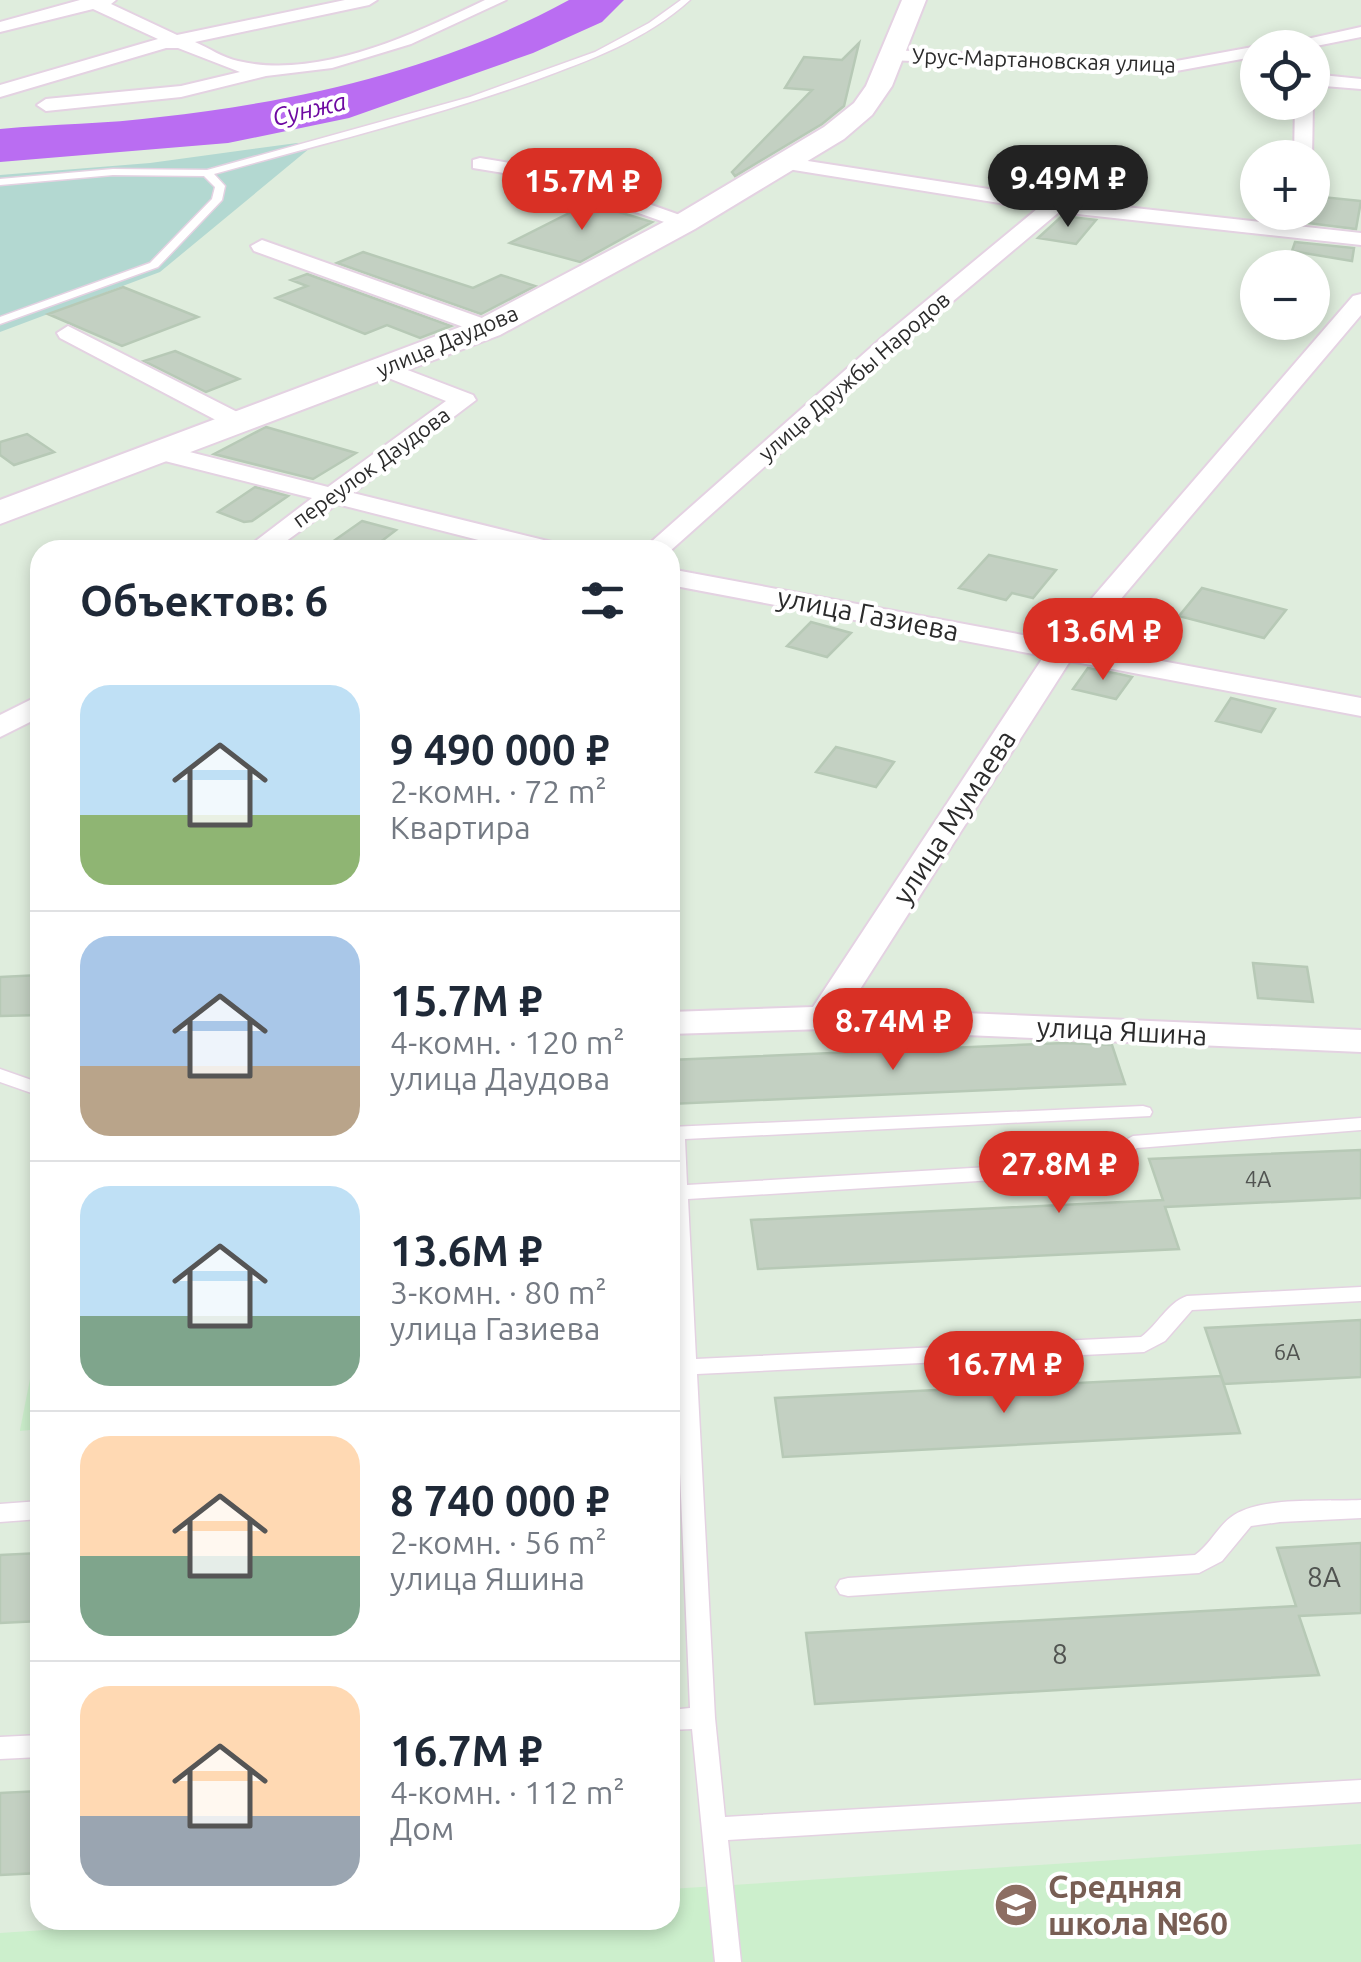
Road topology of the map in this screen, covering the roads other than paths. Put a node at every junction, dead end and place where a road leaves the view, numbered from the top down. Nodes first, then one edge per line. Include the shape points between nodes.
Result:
1 (369, 0) edge
2 (498, 0) edge
3 (686, 0) edge
4 (914, 0) edge
5 (97, 1) edge
6 (0, 28) edge
7 (1361, 32) edge
8 (1330, 38) edge
9 (175, 41) junction
10 (1240, 54) edge
11 (890, 56) junction
12 (1172, 67) junction
13 (265, 69) junction
14 (1240, 73) dead end
15 (1330, 81) edge
16 (1361, 84) edge
17 (0, 91) edge
18 (46, 106) dead end
19 (480, 164) dead end
20 (782, 164) junction
21 (207, 173) junction
22 (0, 182) edge
23 (1054, 205) junction
24 (1240, 218) edge
25 (684, 223) junction
26 (1322, 230) edge
27 (1361, 239) edge
28 (262, 246) dead end
29 (1361, 301) edge
30 (0, 321) edge
31 (488, 328) junction
32 (68, 333) dead end
33 (384, 368) junction
34 (240, 423) junction
35 (162, 453) junction
36 (327, 497) junction
37 (0, 513) edge
38 (270, 540) edge
39 (508, 540) edge
40 (667, 540) edge
41 (680, 578) edge
42 (1062, 650) junction
43 (1361, 707) edge
44 (30, 710) edge
45 (0, 728) edge
46 (824, 1018) junction
47 (680, 1023) edge
48 (1361, 1042) edge
49 (0, 1076) edge
50 (30, 1086) edge
51 (1143, 1112) dead end
52 (1361, 1124) edge
53 (680, 1133) edge
54 (680, 1193) edge
55 (680, 1280) edge
56 (1361, 1294) edge
57 (686, 1367) junction
58 (680, 1472) edge
59 (1361, 1509) edge
60 (30, 1511) edge
61 (0, 1513) edge
62 (848, 1588) dead end
63 (703, 1718) junction
64 (680, 1719) edge
65 (30, 1746) edge
66 (0, 1748) edge
67 (1361, 1791) edge
68 (714, 1829) junction
69 (728, 1962) edge

1 - 9 street
2 - 13 street via 381,50
3 - 21 lane via 598,54 472,99
4 - 11 street, улица Даудова
5 - 6 street
5 - 9 street
7 - 8 street
9 - 13 street via 235,66
9 - 17 street
10 - 12 street, Урус-Мартановская улица
11 - 12 street, Урус-Мартановская улица
11 - 20 street, улица Даудова via 863,109
12 - 14 street
13 - 18 street via 220,83
15 - 16 street
19 - 25 street via 546,174
20 - 23 street
20 - 25 street, улица Даудова
21 - 22 lane via 62,174
21 - 30 lane via 220,186 218,200 154,265
23 - 24 street
23 - 40 street, улица Дружбы Народов
25 - 31 street, улица Даудова
26 - 27 street
28 - 31 street
29 - 42 street, улица Мумаева
31 - 33 street, улица Даудова
32 - 34 street
33 - 34 street, улица Даудова
33 - 36 street, переулок Даудова via 464,400
34 - 35 street, улица Даудова
35 - 36 street
35 - 37 street, улица Даудова
36 - 38 street, переулок Даудова
36 - 39 street
41 - 42 street, улица Газиева
42 - 43 street, улица Газиева
42 - 46 street, улица Мумаева
44 - 45 street
46 - 47 street, улица Яшина
46 - 48 street, улица Яшина
49 - 50 lane
51 - 53 lane
52 - 54 lane via 1134,1142 1092,1167
55 - 57 lane
56 - 57 lane via 1187,1303 1160,1336 1144,1344
57 - 58 lane
58 - 63 lane
59 - 62 lane via 1248,1516 1217,1555 1199,1564
60 - 61 lane
63 - 64 lane
63 - 68 lane
65 - 66 lane
67 - 68 lane
68 - 69 lane

